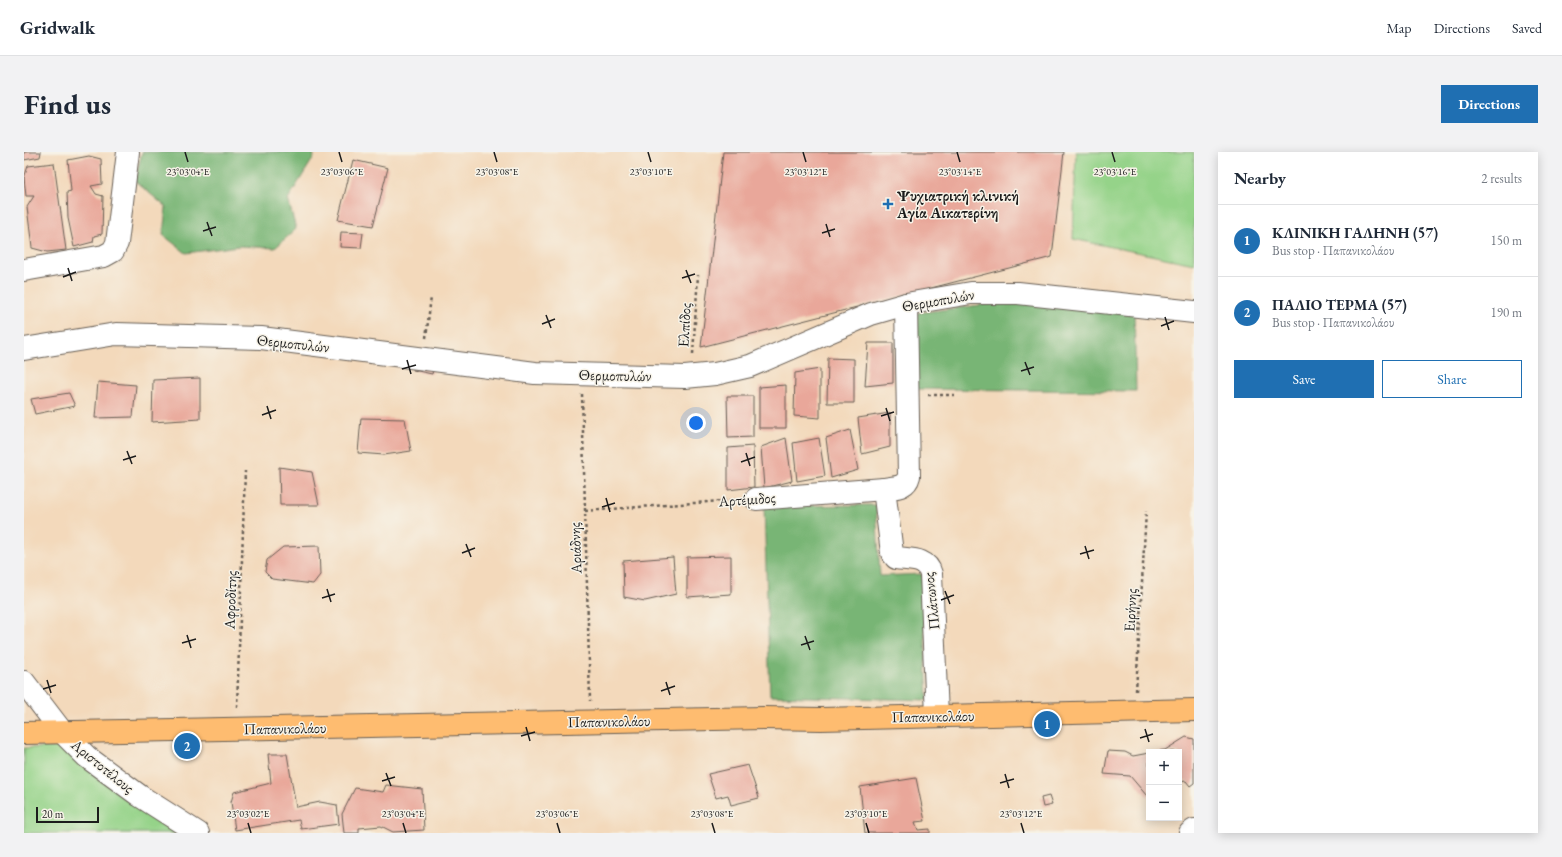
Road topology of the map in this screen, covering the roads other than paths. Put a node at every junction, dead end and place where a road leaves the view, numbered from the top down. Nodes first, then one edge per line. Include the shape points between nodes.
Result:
1 (128, 152) edge
2 (24, 270) edge
3 (906, 304) junction
4 (1194, 312) edge
5 (24, 348) edge
6 (884, 489) junction
7 (756, 499) road end
8 (24, 682) edge
9 (1194, 710) edge
10 (937, 716) junction
11 (24, 733) edge
12 (63, 733) junction
13 (1194, 830) edge
14 (198, 833) edge
15 (1190, 833) edge

1 - 2 street via 117,243 113,252 104,256
3 - 4 street, Θερμοπυλών via 971,293 1018,293
3 - 5 street, Θερμοπυλών via 871,314 750,366 692,376 535,373 261,338 116,334
3 - 6 street, Αρτέμιδος via 909,476 908,482 903,486
6 - 7 street, Αρτέμιδος
6 - 10 street, Πλάτωνος via 892,553 896,558 921,561 930,569
8 - 12 street, Αριστοτέλους
9 - 10 main road, Παπανικολάου
10 - 12 main road, Παπανικολάου
11 - 12 main road, Παπανικολάου
12 - 14 street, Αριστοτέλους via 101,768
13 - 15 street

